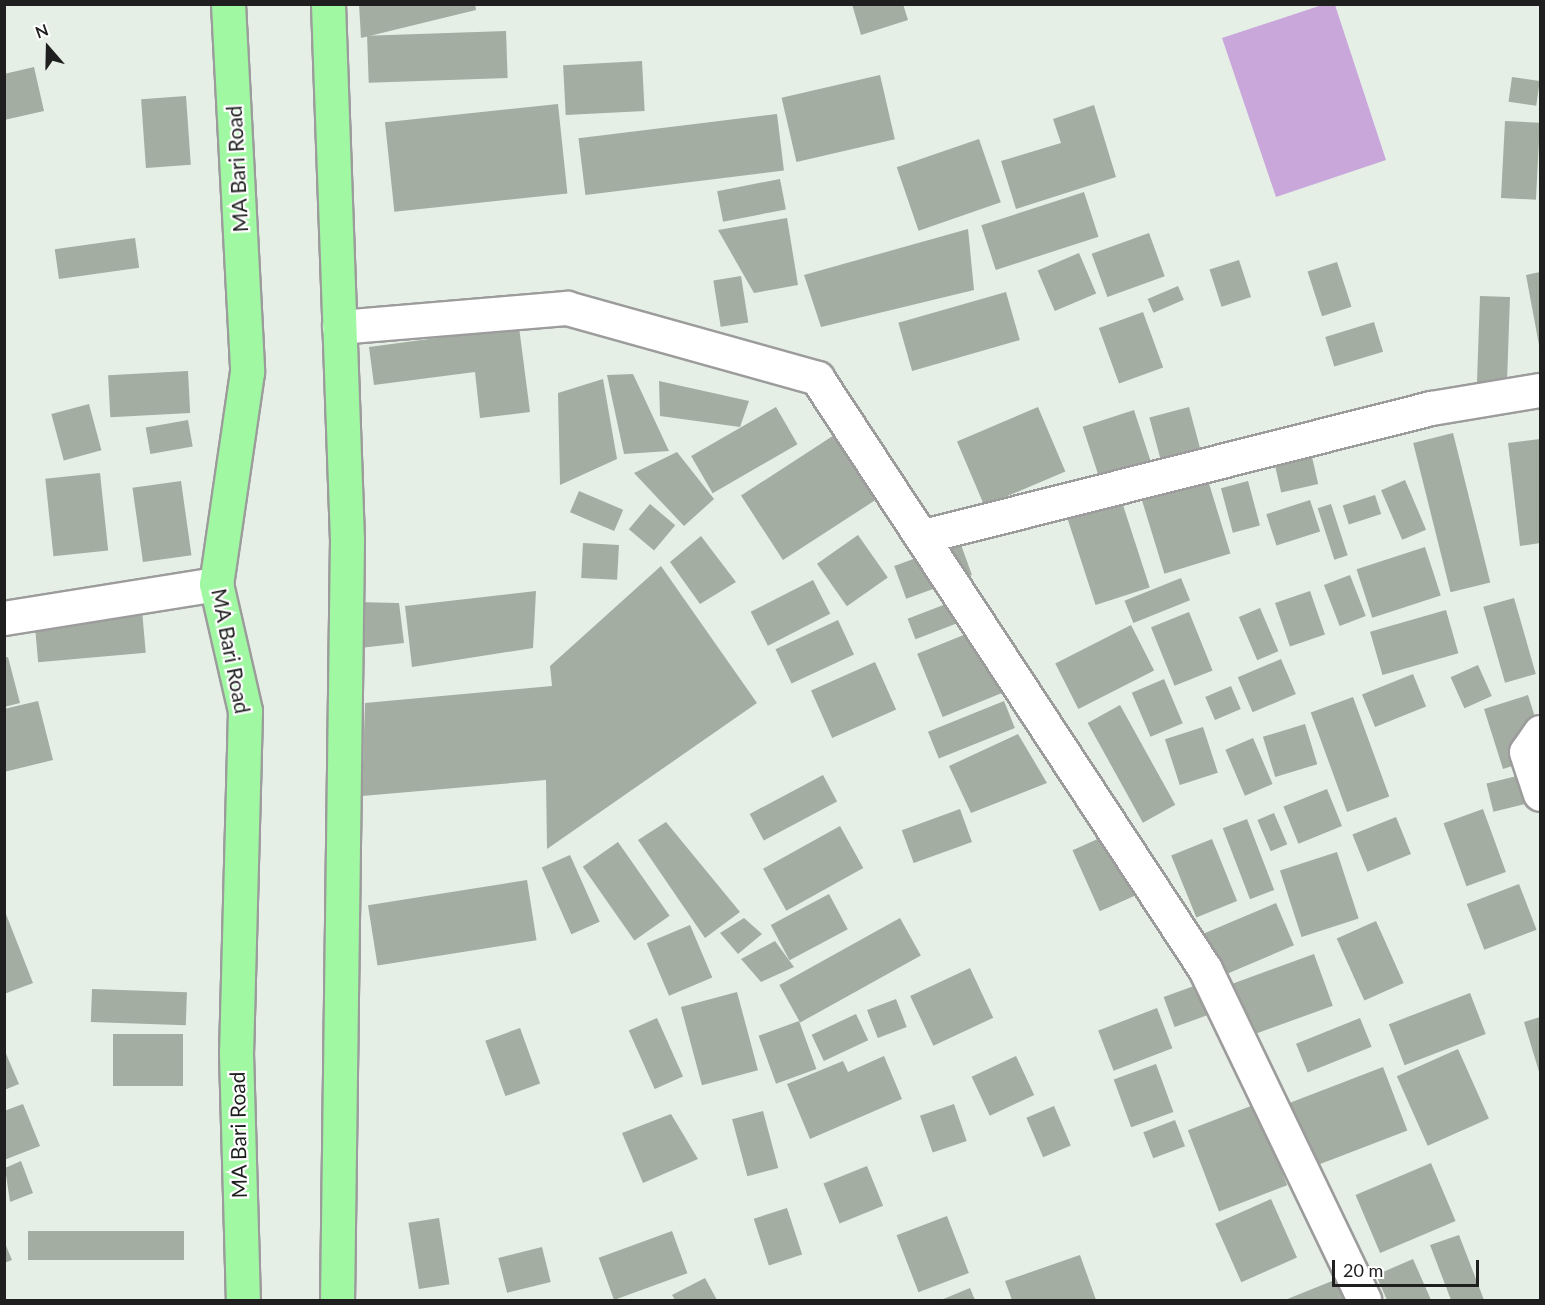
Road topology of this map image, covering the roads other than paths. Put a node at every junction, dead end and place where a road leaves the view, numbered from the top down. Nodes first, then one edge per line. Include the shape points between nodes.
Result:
1 (228, 4) edge
2 (328, 4) edge
3 (339, 327) junction
4 (1540, 390) edge
5 (924, 536) junction
6 (216, 584) junction
7 (4, 618) edge
8 (1540, 732) edge
9 (1540, 794) edge
10 (243, 1300) edge
11 (338, 1300) edge
12 (1364, 1300) edge

1 - 6 main road, MA Bari Road via 247,372
2 - 3 main road
3 - 5 street via 567,308 817,378
3 - 11 main road via 347,539
4 - 5 street via 1431,408
5 - 12 street via 1205,969
6 - 7 street
6 - 10 main road, MA Bari Road via 245,711 236,1053
8 - 9 street via 1526,752

